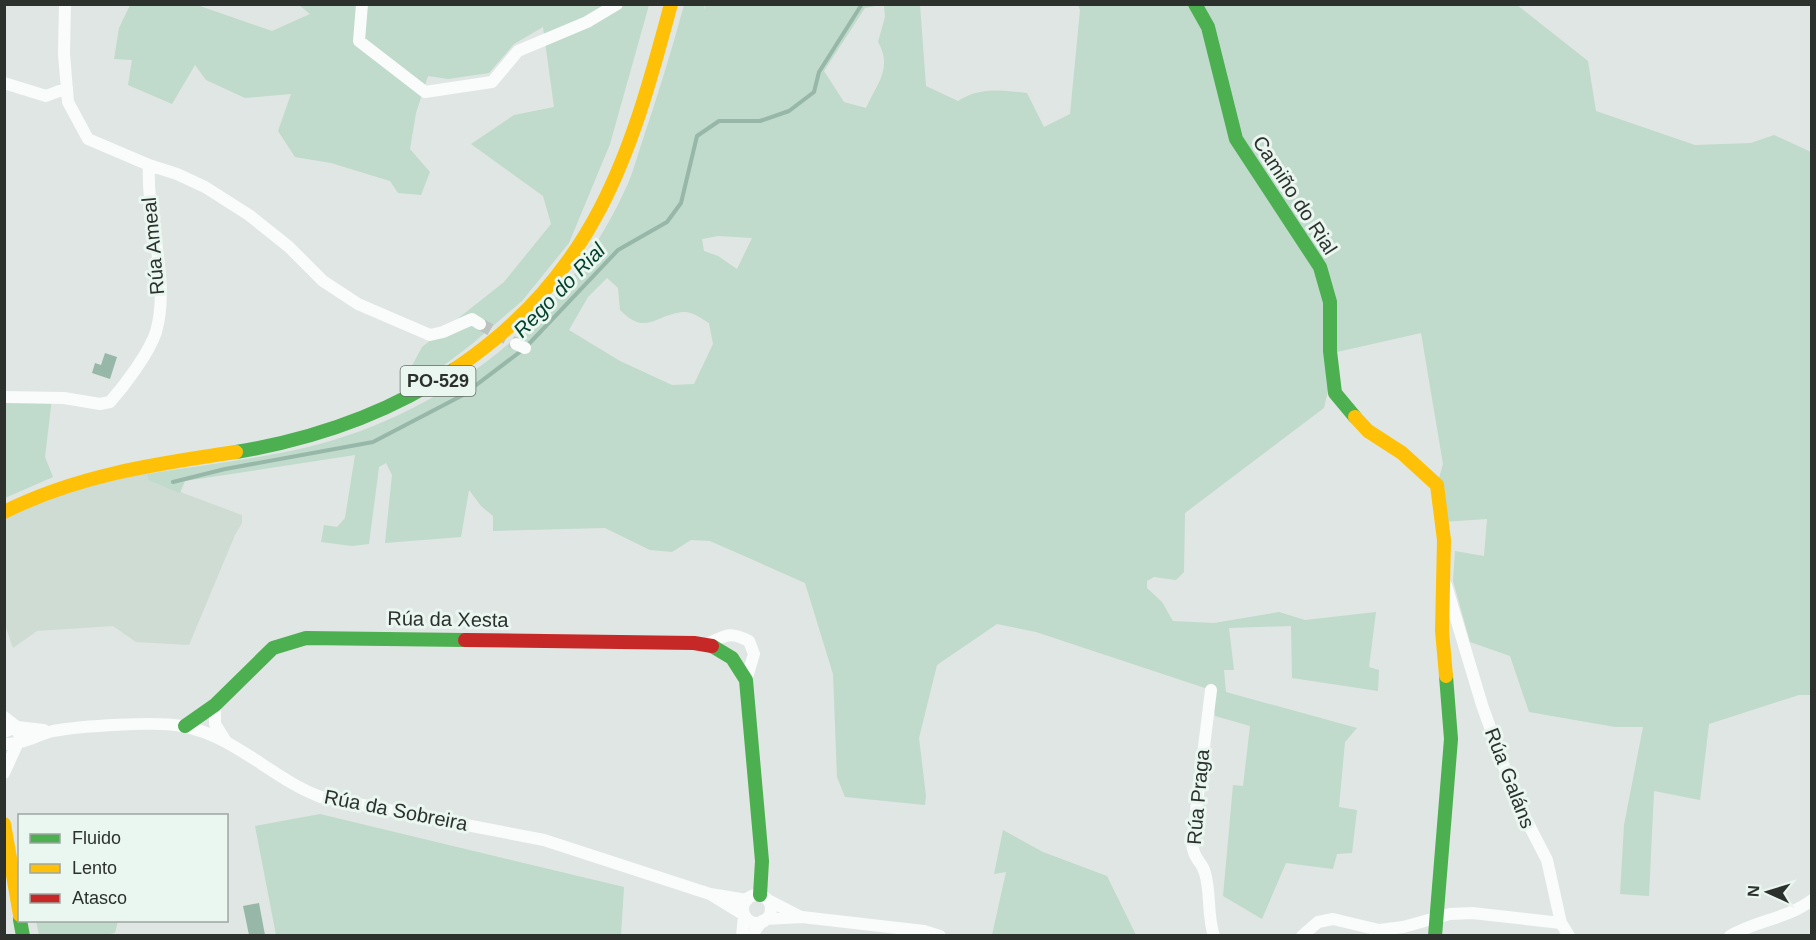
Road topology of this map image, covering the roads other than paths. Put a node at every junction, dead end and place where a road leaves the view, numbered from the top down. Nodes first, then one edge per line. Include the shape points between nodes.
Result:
1 (65, 4) edge
2 (362, 4) edge
3 (617, 4) edge
4 (671, 4) edge
5 (1195, 4) edge
6 (4, 83) edge
7 (67, 88) junction
8 (149, 165) junction
9 (480, 324) tunnel mouth
10 (4, 397) edge
11 (4, 512) edge
12 (1442, 581) junction
13 (1442, 631) junction
14 (1460, 631) junction
15 (707, 644) junction
16 (746, 680) junction
17 (1211, 690) dead end
18 (215, 705) junction
19 (4, 717) edge
20 (185, 726) junction
21 (11, 730) edge
22 (54, 731) junction
23 (225, 740) junction
24 (20, 742) junction
25 (4, 744) edge
26 (4, 773) edge
27 (4, 824) edge
28 (710, 894) junction
29 (764, 897) junction
30 (747, 900) junction
31 (1812, 900) edge
32 (18, 904) edge
33 (744, 915) junction
34 (802, 917) junction
35 (1436, 918) junction
36 (764, 920) junction
37 (1561, 923) junction
38 (742, 936) edge
39 (751, 936) edge
40 (940, 936) edge
41 (1214, 936) edge
42 (1302, 936) edge
43 (1435, 936) edge
44 (1569, 936) edge
45 (1730, 936) edge

1 - 7 street
2 - 3 street via 359,41 425,92 492,82 518,51
4 - 11 street, PO-529 via 637,128 612,189 585,239 553,282 492,344 456,371 419,391 333,429 283,443 125,469 22,502
5 - 12 street, Camiño do Rial via 1208,27 1236,139 1320,267 1330,302 1335,393 1368,431 1402,453 1437,485 1444,540
6 - 7 street via 46,96
7 - 8 street via 68,102 88,139
8 - 9 street via 205,187 249,214 323,281 358,304 430,335 472,319
8 - 10 street, Rúa Ameal via 148,189 161,289 156,333 137,365 110,402
12 - 13 street, Camiño do Rial
12 - 14 street, Rúa Galáns via 1448,588
13 - 14 street via 1451,627
13 - 35 street, Camiño do Rial via 1451,739
14 - 37 street, Rúa Galáns via 1516,800 1547,860
15 - 16 street, Rúa da Xesta via 733,656
15 - 16 street, Rúa da Xesta via 736,634 749,641 754,654
15 - 18 street, Rúa da Xesta via 306,638 273,648
16 - 29 street, Rúa da Xesta
17 - 41 street, Rúa Praga via 1192,844 1193,854 1204,869
18 - 20 street, Rúa da Xesta
18 - 23 street via 215,724
19 - 21 street
20 - 22 street, Rúa da Sobreira
20 - 23 street, Rúa da Sobreira
21 - 22 street, Rúa da Sobreira
21 - 24 street
22 - 24 street, Rúa da Sobreira
23 - 28 street, Rúa da Sobreira via 321,797 544,840
24 - 25 street, Rúa da Sobreira
24 - 26 street
27 - 32 street
28 - 30 street, Rúa da Sobreira
28 - 33 street, Rúa da Sobreira
29 - 30 street
29 - 34 street
29 - 36 street via 771,909
30 - 33 street
31 - 45 street via 1786,916 1751,924
33 - 36 street via 751,921
33 - 38 street
34 - 36 street
34 - 40 street
35 - 37 street via 1472,913
35 - 42 street via 1379,930 1325,919
35 - 43 street, Camiño do Rial
36 - 39 street
37 - 44 street, Rúa Galáns

